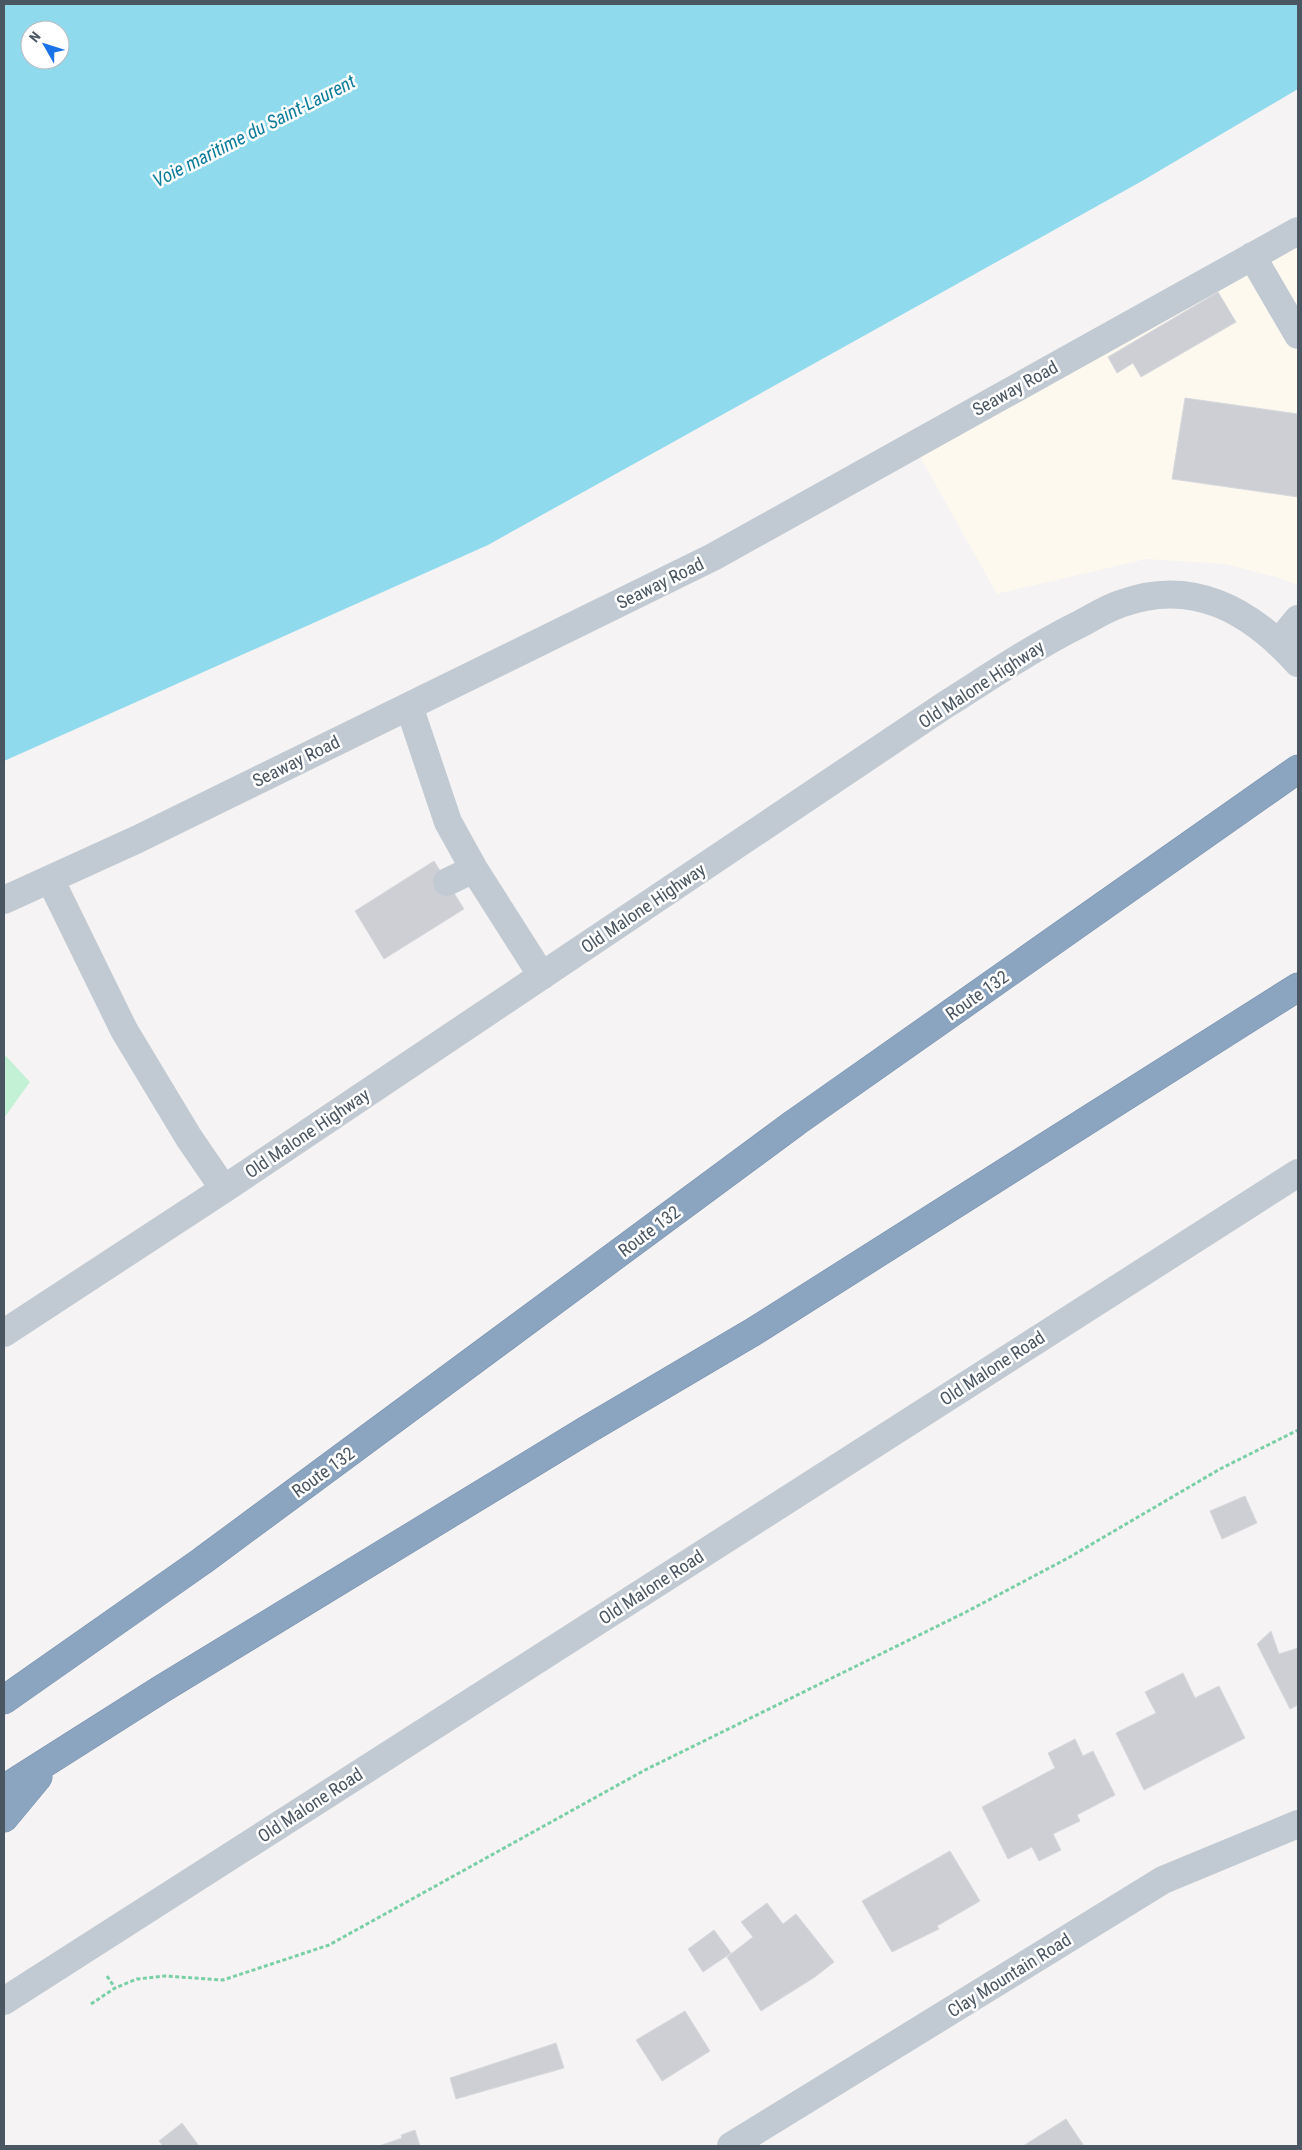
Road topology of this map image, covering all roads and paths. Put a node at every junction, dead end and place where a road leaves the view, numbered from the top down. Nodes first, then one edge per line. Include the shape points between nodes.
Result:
1 (1298, 231) edge
2 (1252, 256) junction
3 (1298, 335) edge
4 (1298, 619) edge
5 (1278, 643) junction
6 (1298, 663) edge
7 (409, 706) junction
8 (1298, 769) edge
9 (474, 868) junction
10 (50, 879) junction
11 (447, 882) dead end
12 (4, 900) edge
13 (542, 976) junction
14 (1298, 987) edge
15 (1298, 1173) edge
16 (224, 1188) junction
17 (4, 1333) edge
18 (1298, 1430) edge
19 (4, 1700) edge
20 (58, 1754) junction
21 (4, 1789) edge
22 (4, 1818) edge
23 (1298, 1824) edge
24 (4, 2001) edge
25 (91, 2004) dead end
26 (731, 2146) edge

1 - 2 street, Seaway Road
2 - 3 street
2 - 7 street, Seaway Road via 713,557
4 - 5 street
5 - 6 street, Old Malone Highway
5 - 13 street, Old Malone Highway via 1254,622 1229,607 1204,598 1150,595 1119,604 1058,635 984,681
7 - 9 street via 448,822
7 - 10 street, Seaway Road
8 - 19 highway, Route 132 via 796,1122 202,1561
9 - 11 street
9 - 13 street
10 - 12 street, Seaway Road
10 - 16 street via 124,1030 189,1138
13 - 16 street, Old Malone Highway
14 - 20 highway via 753,1332
15 - 24 street, Old Malone Road
16 - 17 street, Old Malone Highway
18 - 25 path via 1220,1469 1068,1558 966,1612 645,1770 329,1945 223,1980 165,1976 137,1979 115,1988
20 - 21 highway
20 - 22 highway
23 - 26 street, Clay Mountain Road via 1163,1880

